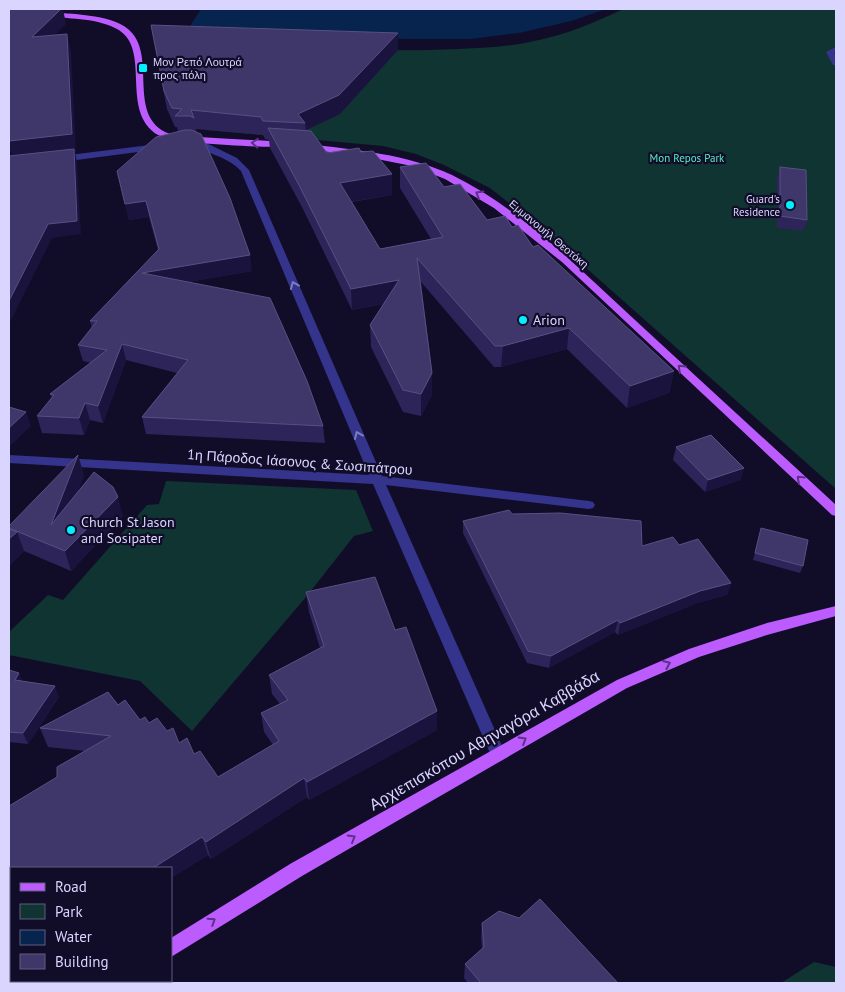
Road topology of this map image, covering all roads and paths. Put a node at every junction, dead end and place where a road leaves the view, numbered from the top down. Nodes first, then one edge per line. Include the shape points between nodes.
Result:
1 (36, 13) edge
2 (836, 49) edge
3 (836, 63) edge
4 (192, 138) junction
5 (56, 159) edge
6 (9, 459) edge
7 (377, 480) junction
8 (589, 505) dead end
9 (836, 512) edge
10 (836, 611) edge
11 (498, 755) junction
12 (172, 947) edge

1 - 4 main road, Εμμανουήλ Θεοτόκη via 105,22 128,32 134,43 142,107 147,120 162,134
2 - 3 street via 830,52
4 - 5 street via 158,147
7 -> 4 street via 245,170 232,158
9 -> 4 main road, Εμμανουήλ Θεοτόκη via 572,267 517,220 465,186 421,167 370,155
6 - 7 street, 1η Πάροδος Ιάσονος & Σωσιπάτρου
7 - 8 street, 1η Πάροδος Ιάσονος & Σωσιπάτρου
7 - 11 street
11 -> 10 main road, Αρχιεπισκόπου Αθηναγόρα Καββάδα via 622,684 663,666 729,641
12 -> 11 main road, Αρχιεπισκόπου Αθηναγόρα Καββάδα via 296,870

